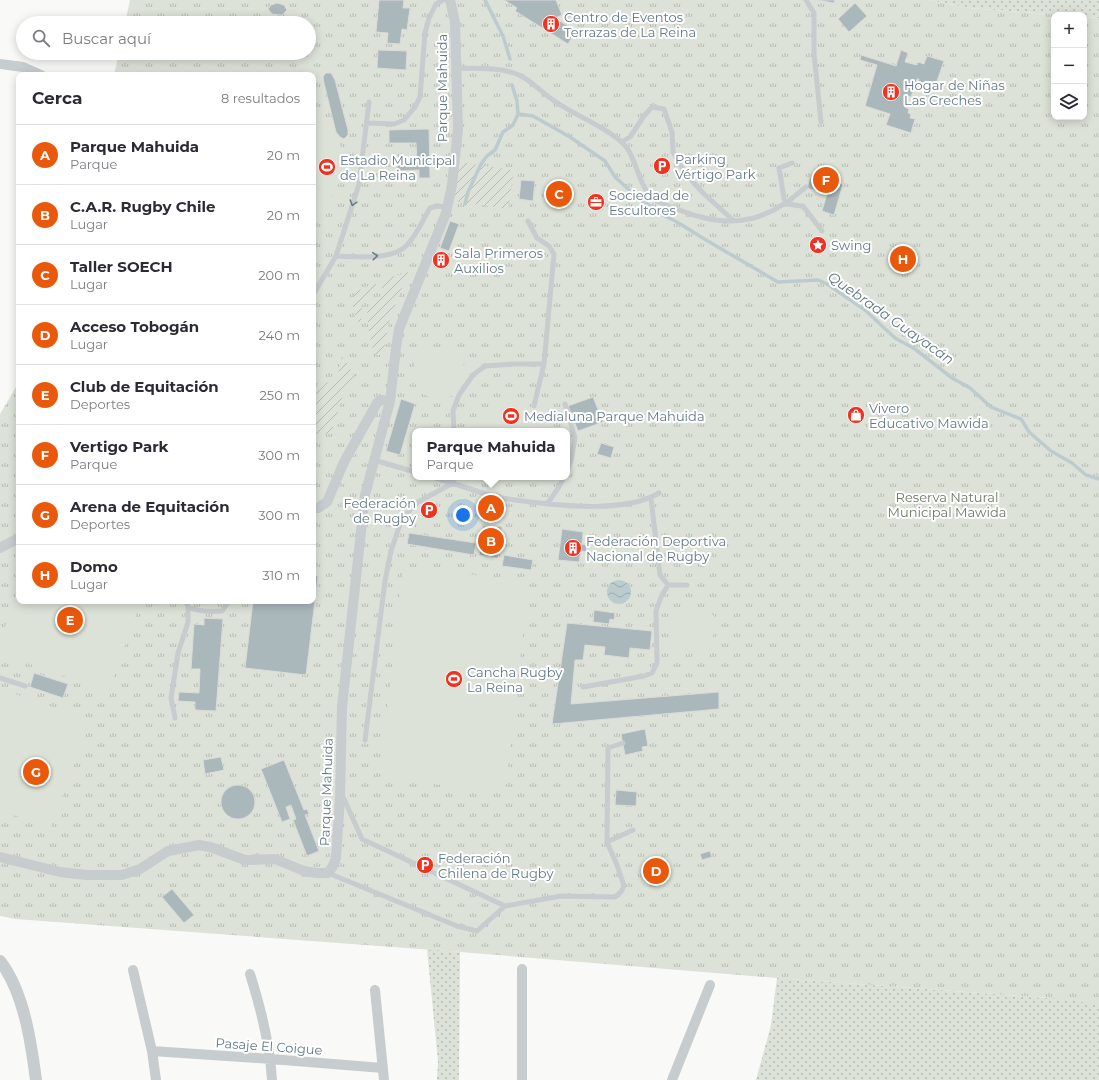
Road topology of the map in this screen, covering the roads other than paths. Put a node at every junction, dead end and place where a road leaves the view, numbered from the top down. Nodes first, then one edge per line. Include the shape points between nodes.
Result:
1 (443, 0) edge
2 (450, 0) edge
3 (806, 0) edge
4 (0, 64) edge
5 (456, 68) junction
6 (34, 72) edge
7 (370, 102) dead end
8 (821, 122) dead end
9 (367, 123) junction
10 (622, 142) junction
11 (792, 163) dead end
12 (806, 187) dead end
13 (785, 204) junction
14 (448, 207) junction
15 (528, 221) dead end
16 (734, 221) junction
17 (822, 231) dead end
18 (336, 256) junction
19 (316, 290) edge
20 (544, 364) junction
21 (390, 401) junction
22 (565, 404) dead end
23 (534, 406) dead end
24 (454, 428) edge
25 (374, 460) junction
26 (570, 462) edge
27 (412, 471) edge
28 (442, 480) edge
29 (454, 480) edge
30 (563, 480) edge
31 (453, 483) junction
32 (659, 493) dead end
33 (651, 498) junction
34 (547, 504) junction
35 (316, 508) edge
36 (16, 540) edge
37 (0, 548) edge
38 (668, 585) junction
39 (687, 585) dead end
40 (187, 604) edge
41 (226, 604) edge
42 (188, 607) junction
43 (0, 678) edge
44 (25, 686) dead end
45 (583, 687) dead end
46 (175, 718) dead end
47 (364, 740) dead end
48 (623, 743) dead end
49 (340, 791) junction
50 (633, 830) dead end
51 (607, 842) junction
52 (0, 857) edge
53 (328, 873) junction
54 (505, 906) junction
55 (0, 961) edge
56 (522, 969) dead end
57 (133, 970) dead end
58 (250, 974) dead end
59 (710, 985) dead end
60 (375, 990) dead end
61 (152, 1051) junction
62 (271, 1059) junction
63 (383, 1068) junction
64 (36, 1080) edge
65 (156, 1080) edge
66 (272, 1080) edge
67 (384, 1080) edge
68 (522, 1080) edge
69 (672, 1080) edge

1 - 9 lane via 436,4 425,33 420,97 415,107 404,120 394,124
2 - 5 street, Parque Mahuida via 455,22
3 - 8 lane via 814,13 814,54
4 - 6 street via 23,67
5 - 10 lane via 504,70 515,73 555,102
5 - 14 street, Parque Mahuida via 458,129
7 - 9 lane
9 -> 18 lane via 358,184
10 - 16 lane via 652,198 684,212 716,221
10 - 16 lane via 630,137 652,107 664,109 672,132 674,152 685,173
11 - 13 lane via 779,168
12 - 13 lane
13 - 16 lane via 761,216
13 - 17 lane via 803,206
18 -> 14 lane via 393,254 405,246 430,208
14 - 21 street, Parque Mahuida via 399,329
15 - 20 lane via 537,238 550,246 554,254
18 - 19 lane
20 - 23 lane
20 - 24 lane via 486,366 472,375 459,395 453,411
21 - 25 street, Parque Mahuida
21 - 35 street via 382,400 377,403 344,462 327,502
22 - 26 lane via 575,438
25 - 27 lane
25 - 49 street, Parque Mahuida via 365,495 342,708
28 - 31 lane
29 - 31 lane
30 - 34 lane
31 - 34 lane via 498,497
31 - 47 lane via 418,502 405,515 399,527 385,581
32 - 33 lane
33 - 34 lane via 626,504
33 - 38 lane via 660,575
36 - 37 street
38 - 39 lane
38 - 45 lane via 656,611 657,663 652,673
40 - 42 lane
41 - 42 lane via 222,611 211,612
42 - 46 lane via 188,622 178,653 171,698
43 - 44 lane
48 - 51 lane via 608,748
49 - 53 street, Parque Mahuida via 336,858
49 - 54 lane via 362,839
50 - 51 lane
51 - 54 lane via 624,886 615,897 561,896
52 - 53 street via 60,872 122,875 140,869 168,851 199,845 245,860 275,859 304,871
53 - 54 lane via 457,926 477,931
55 - 64 street via 22,1006
56 - 68 street
57 - 61 street
58 - 62 street
59 - 69 street
60 - 63 street
61 - 62 street, Pasaje El Coigue
61 - 65 street
62 - 63 street, Pasaje El Coigue
62 - 66 street
63 - 67 street

